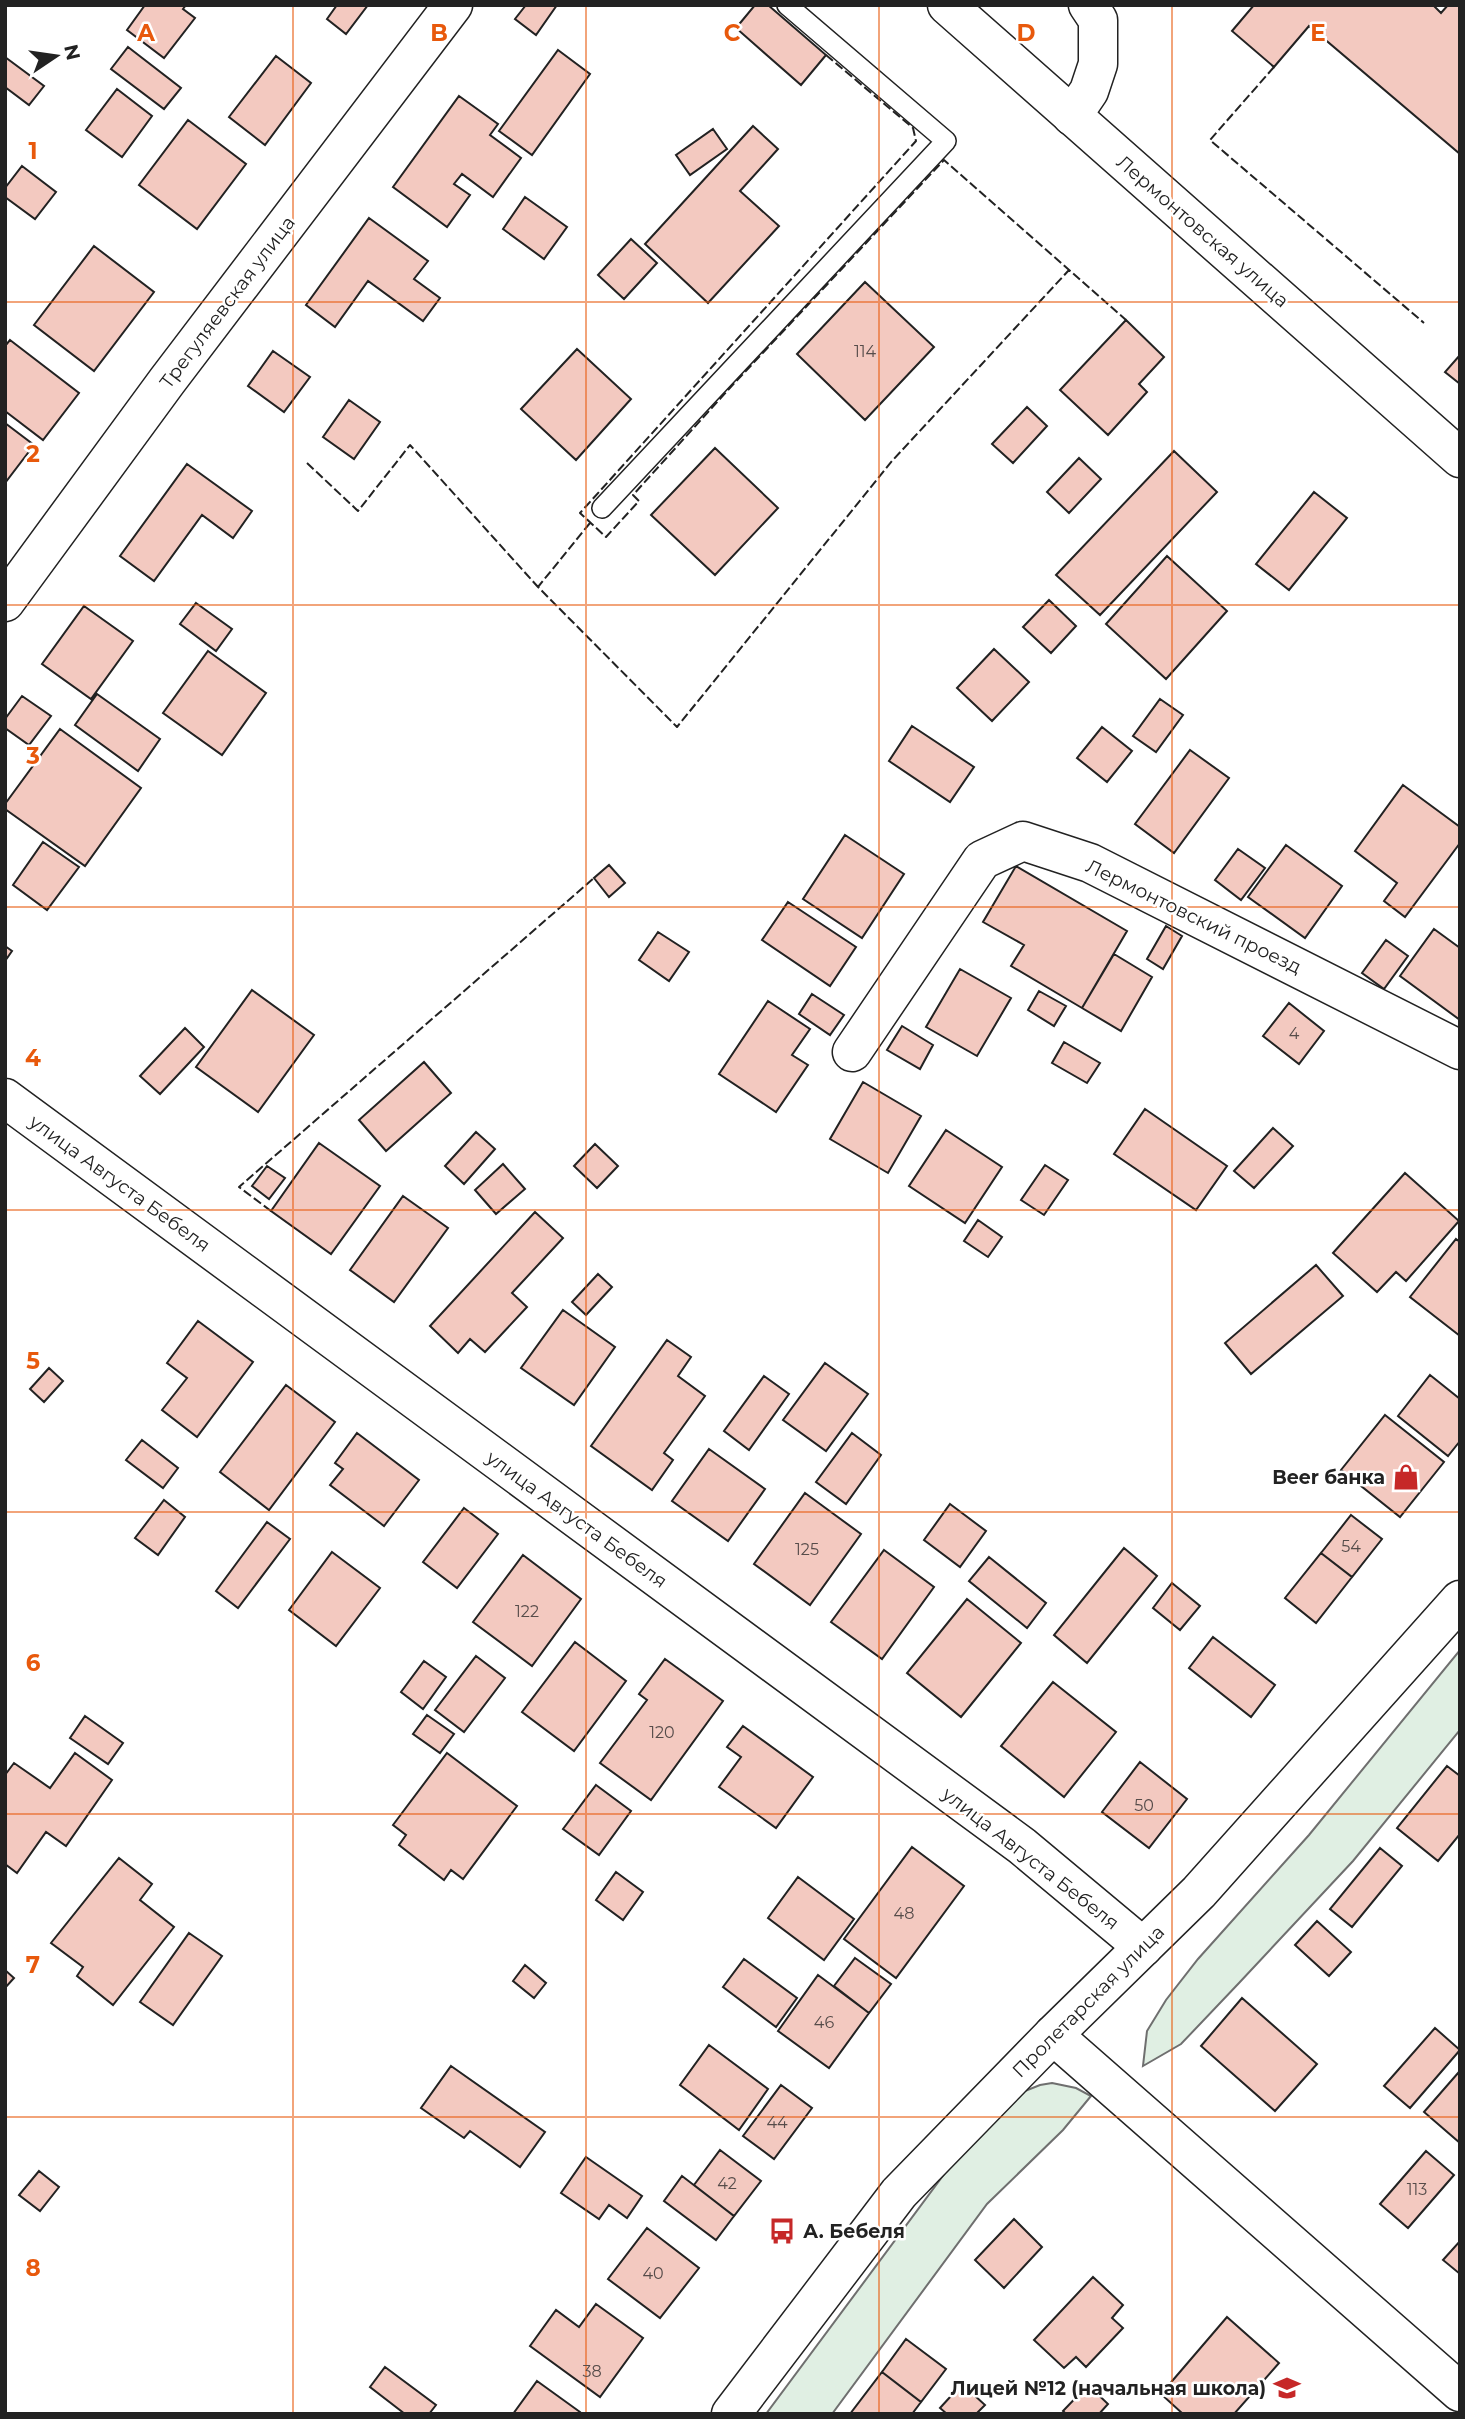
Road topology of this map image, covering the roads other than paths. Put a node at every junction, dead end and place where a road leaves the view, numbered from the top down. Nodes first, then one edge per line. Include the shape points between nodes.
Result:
1 (453, 5) edge
2 (787, 5) edge
3 (947, 5) edge
4 (1088, 5) edge
5 (1072, 116) junction
6 (1460, 458) edge
7 (602, 508) dead end
8 (5, 602) edge
9 (1460, 1050) edge
10 (852, 1052) dead end
11 (5, 1098) edge
12 (1460, 1600) edge
13 (1143, 1947) junction
14 (1053, 2035) junction
15 (1460, 2392) edge
16 (731, 2414) edge

1 - 8 street, Трегуляевская улица
2 - 7 lane via 946,141
3 - 5 street, Лермонтовская улица
4 - 5 street via 1098,20 1098,65 1089,91
5 - 6 street, Лермонтовская улица
9 - 10 street, Лермонтовский проезд via 1090,863 1023,841 982,860
11 - 13 street, улица Августа Бебеля via 1022,1846
12 - 13 street, Пролетарская улица via 1199,1892
13 - 14 street, Пролетарская улица
14 - 15 street
14 - 16 street, Пролетарская улица via 899,2193

